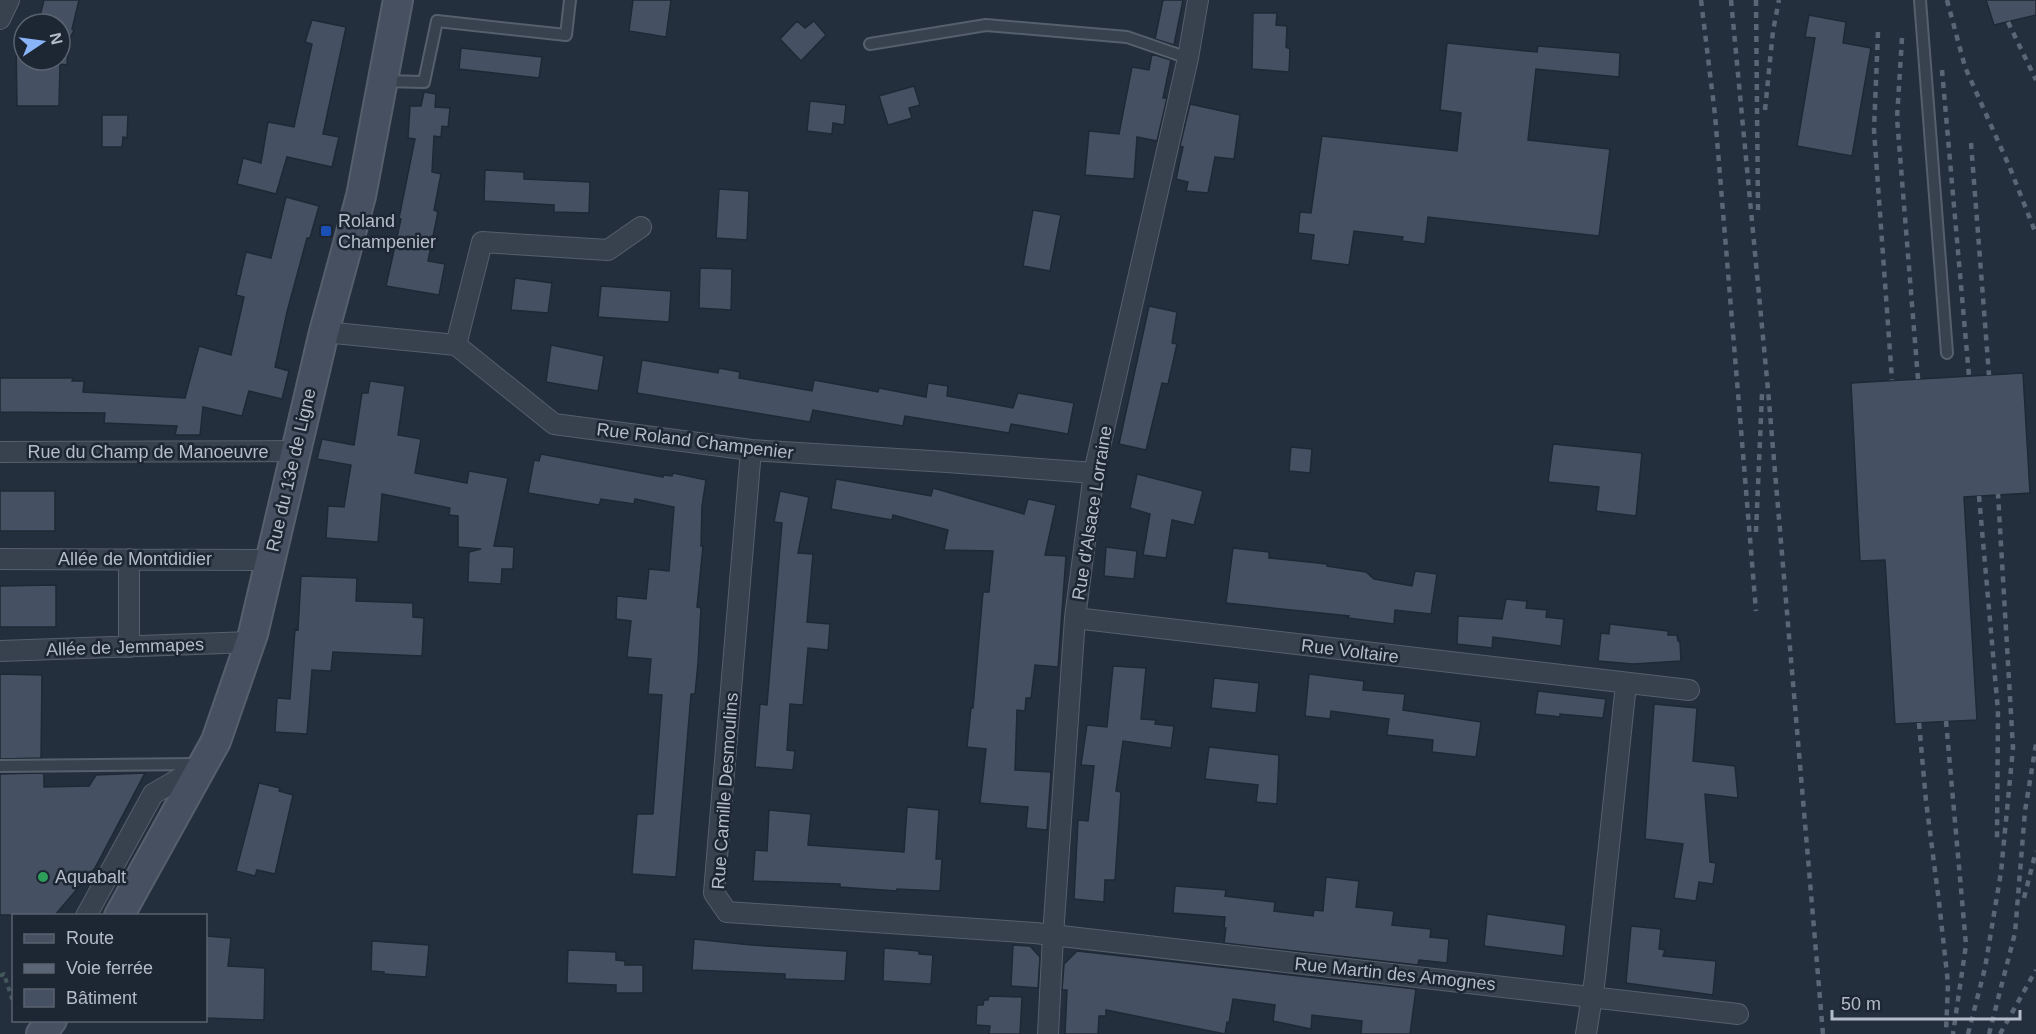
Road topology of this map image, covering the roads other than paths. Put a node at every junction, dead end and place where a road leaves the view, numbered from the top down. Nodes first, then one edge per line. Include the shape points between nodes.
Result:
1 (9, 0) edge
2 (398, 0) edge
3 (570, 0) edge
4 (1198, 0) edge
5 (1920, 0) edge
6 (0, 19) edge
7 (870, 44) dead end
8 (1188, 58) junction
9 (383, 81) junction
10 (641, 227) dead end
11 (324, 332) junction
12 (456, 345) junction
13 (1947, 353) dead end
14 (751, 450) junction
15 (295, 451) junction
16 (0, 452) edge
17 (1094, 473) junction
18 (0, 559) edge
19 (129, 559) junction
20 (270, 561) junction
21 (1075, 618) junction
22 (251, 642) junction
23 (129, 647) junction
24 (0, 651) edge
25 (1626, 684) junction
26 (1689, 690) dead end
27 (204, 764) junction
28 (0, 766) edge
29 (87, 914) edge
30 (120, 914) edge
31 (1053, 936) junction
32 (1591, 996) junction
33 (1738, 1014) dead end
34 (50, 1022) edge
35 (41, 1034) edge
36 (1048, 1034) edge
37 (1586, 1034) edge

1 - 6 street
2 - 9 main road, Rue du 13e de Ligne
3 - 9 lane via 566,35 437,21 424,82
4 - 8 street, Rue d'Alsace Lorraine
5 - 13 lane
7 - 8 lane via 986,26 1127,37
8 - 17 street, Rue d'Alsace Lorraine
9 - 11 main road, Rue du 13e de Ligne via 361,196
10 - 12 street via 608,250 482,242
11 - 12 street
11 - 15 main road, Rue du 13e de Ligne
12 - 14 street, Rue Roland Champenier via 554,424
14 - 17 street, Rue Roland Champenier
14 - 31 street, Rue Camille Desmoulins via 714,893 727,912
15 - 16 street, Rue du Champ de Manoeuvre
15 - 20 main road, Rue du 13e de Ligne
17 - 21 street, Rue d'Alsace Lorraine
18 - 19 street, Allée de Montdidier
19 - 20 street, Allée de Montdidier
19 - 23 street
20 - 22 main road, Rue du 13e de Ligne
21 - 25 street, Rue Voltaire
21 - 31 street, Rue d'Alsace Lorraine
22 - 23 street, Allée de Jemmapes
22 - 27 main road, Rue du 13e de Ligne
23 - 24 street, Allée de Jemmapes
25 - 26 street, Rue Voltaire
25 - 32 street
27 - 28 lane
27 - 29 street via 153,794
27 - 30 main road, Rue du 13e de Ligne
31 - 32 street, Rue Martin des Amognes
31 - 36 street, Rue d'Alsace Lorraine
32 - 33 street, Rue Martin des Amognes
32 - 37 street
34 - 35 main road

